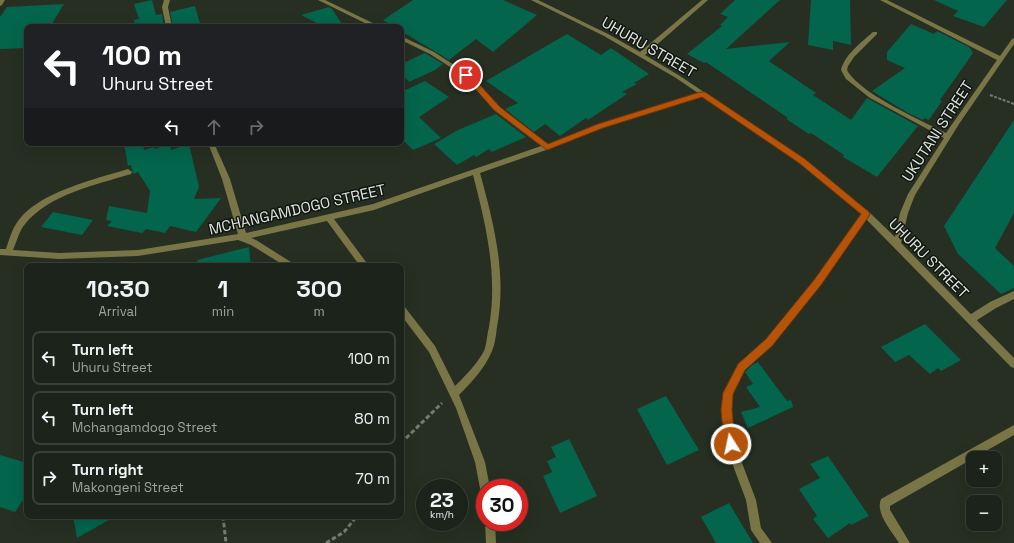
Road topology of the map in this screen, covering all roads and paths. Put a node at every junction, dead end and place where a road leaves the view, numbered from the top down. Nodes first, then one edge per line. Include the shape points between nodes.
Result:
1 (2, 0) edge
2 (167, 0) edge
3 (321, 0) edge
4 (536, 0) edge
5 (704, 0) edge
6 (883, 0) edge
7 (0, 4) edge
8 (168, 24) edge
9 (372, 24) edge
10 (875, 33) dead end
11 (404, 39) edge
12 (1014, 40) edge
13 (641, 55) junction
14 (1001, 59) junction
15 (980, 90) junction
16 (703, 94) junction
17 (1014, 104) edge
18 (948, 136) junction
19 (212, 146) edge
20 (547, 147) junction
21 (128, 172) dead end
22 (476, 172) junction
23 (866, 214) junction
24 (329, 218) junction
25 (240, 237) junction
26 (897, 244) junction
27 (4, 253) edge
28 (286, 263) edge
29 (363, 263) edge
30 (1014, 294) edge
31 (404, 313) edge
32 (971, 319) junction
33 (1014, 364) edge
34 (454, 393) junction
35 (1014, 430) edge
36 (404, 440) edge
37 (483, 479) edge
38 (223, 519) edge
39 (356, 519) edge
40 (490, 531) edge
41 (226, 543) edge
42 (326, 543) edge
43 (491, 543) edge
44 (767, 543) edge
45 (904, 543) edge

1 - 7 street
2 - 8 street
3 - 9 street
4 - 13 street, UHURU STREET
5 - 13 street
6 - 14 street
10 - 18 street via 849,60 844,69 845,75 853,84
11 - 20 street via 432,53 466,75 497,109
12 - 14 street, UKUTANI STREET
13 - 16 street, UHURU STREET
14 - 15 street, UKUTANI STREET
15 - 17 path
15 - 18 street, UKUTANI STREET
16 - 20 street, MCHANGAMDOGO STREET via 600,126
16 - 23 street, UHURU STREET via 802,161
18 - 26 street, UKUTANI STREET via 912,194 904,212
19 - 25 street via 226,180
20 - 22 street, MCHANGAMDOGO STREET
21 - 27 street via 69,192 31,213 21,223
22 - 24 street, MCHANGAMDOGO STREET via 374,207
22 - 34 street via 488,214 498,289 497,302 488,350 476,372
23 - 26 street, UHURU STREET
23 - 44 street via 817,282 769,342 741,367 728,393 728,432 751,500 756,530
24 - 25 street, MCHANGAMDOGO STREET
24 - 29 street
25 - 27 street, MCHANGAMDOGO STREET via 138,253 59,256
25 - 28 street via 253,242
26 - 32 street, UHURU STREET
30 - 32 street
31 - 34 street via 432,348
32 - 33 street, UHURU STREET
34 - 36 path
34 - 37 street via 480,462
35 - 45 street via 885,503 885,511
38 - 41 path
39 - 42 path via 338,538
40 - 43 street

